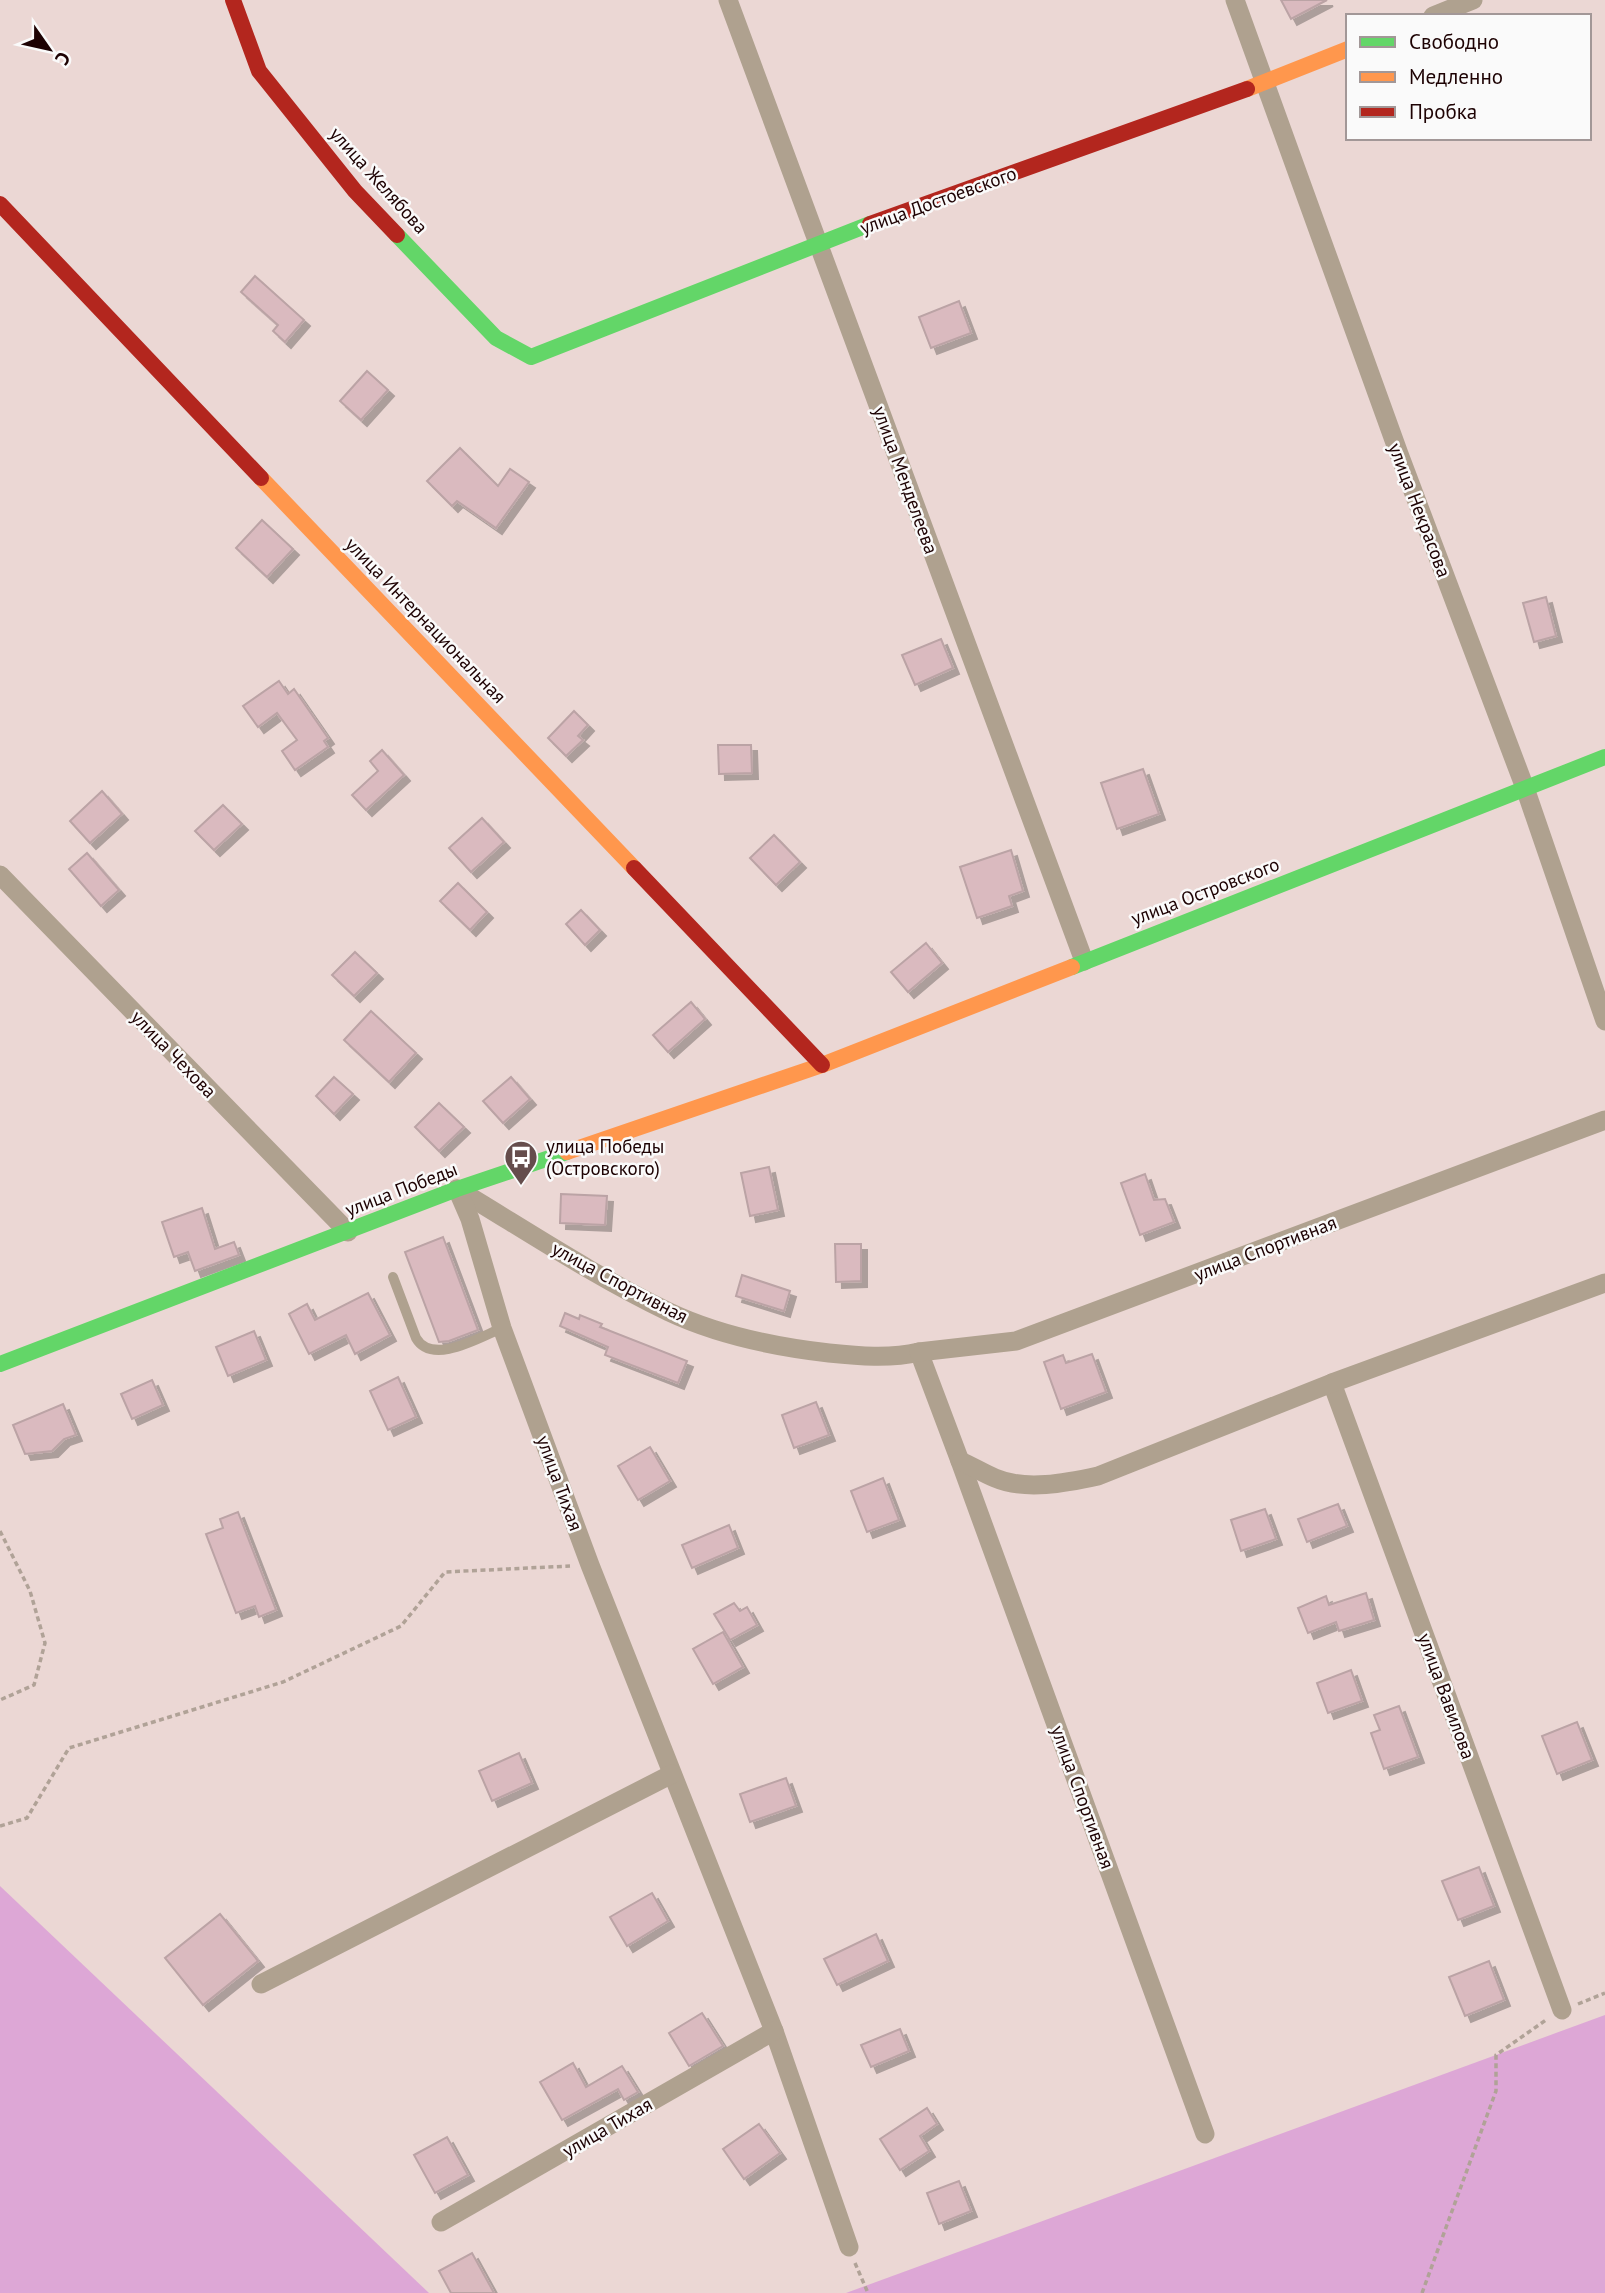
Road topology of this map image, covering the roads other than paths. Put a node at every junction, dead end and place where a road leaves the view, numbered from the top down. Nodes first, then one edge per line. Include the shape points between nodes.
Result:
1 (233, 0) edge
2 (728, 0) edge
3 (1235, 0) edge
4 (1473, 0) edge
5 (1438, 14) edge
6 (1346, 51) edge
7 (1266, 82) junction
8 (0, 204) edge
9 (818, 243) junction
10 (531, 358) joint
11 (1605, 757) edge
12 (1525, 788) junction
13 (0, 875) edge
14 (1084, 961) junction
15 (1605, 1021) edge
16 (822, 1065) junction
17 (1605, 1120) edge
18 (457, 1189) junction
19 (348, 1233) junction
20 (393, 1277) dead end
21 (1605, 1283) edge
22 (502, 1328) junction
23 (919, 1352) junction
24 (0, 1364) edge
25 (1332, 1383) junction
26 (960, 1461) junction
27 (672, 1774) junction
28 (261, 1984) dead end
29 (1562, 2010) road end
30 (774, 2031) junction
31 (1205, 2134) dead end
32 (441, 2222) dead end
33 (849, 2247) road end

1 - 10 street, улица Желябова via 260,71 355,191 496,338
2 - 9 street, улица Менделеева
3 - 7 street, улица Некрасова
4 - 5 street
6 - 7 street, улица Достоевского
7 - 9 street, улица Достоевского
7 - 12 street, улица Некрасова
8 - 16 street, улица Интернациональная
9 - 10 street, улица Достоевского
9 - 14 street, улица Менделеева
11 - 12 street, улица Островского
12 - 14 street, улица Островского
12 - 15 street, улица Некрасова
13 - 19 street, улица Чехова
14 - 16 street, улица Островского
16 - 18 street, улица Победы
17 - 23 street, улица Спортивная via 1016,1341
18 - 19 street, улица Победы
18 - 22 street, улица Тихая
18 - 23 street, улица Спортивная via 671,1313 739,1336 801,1350 860,1356
19 - 24 street, улица Победы
20 - 22 lane via 419,1344 430,1350 442,1352
21 - 25 street
22 - 27 street, улица Тихая
23 - 26 street, улица Спортивная
25 - 26 street via 1098,1476 1067,1483 997,1479
25 - 29 street, улица Вавилова
26 - 31 street, улица Спортивная
27 - 28 street
27 - 30 street, улица Тихая
30 - 32 street, улица Тихая
30 - 33 street, улица Тихая

